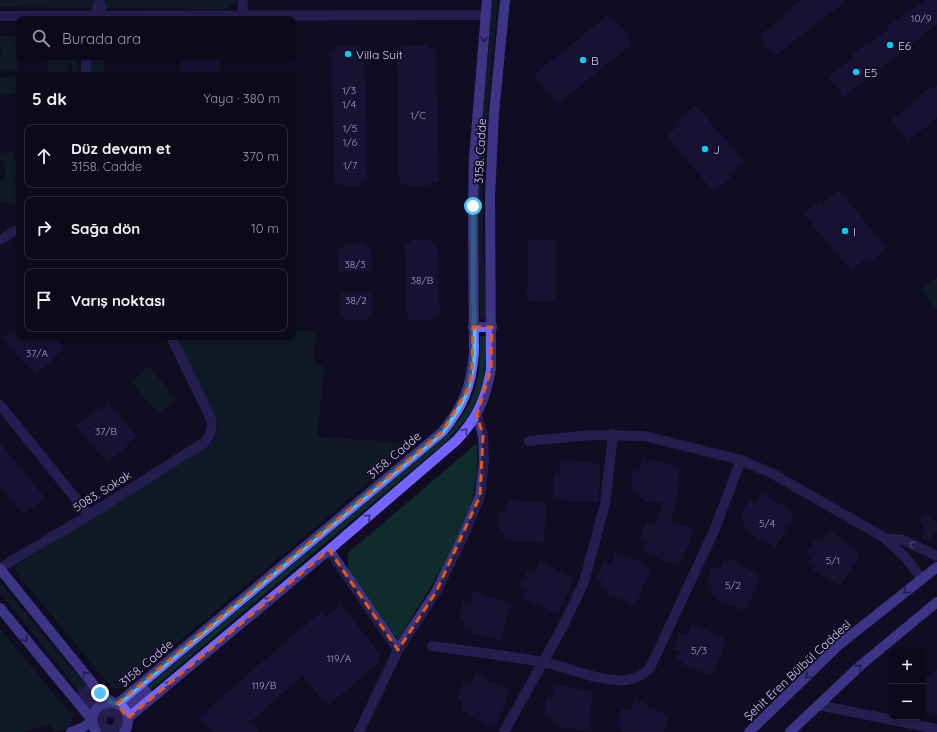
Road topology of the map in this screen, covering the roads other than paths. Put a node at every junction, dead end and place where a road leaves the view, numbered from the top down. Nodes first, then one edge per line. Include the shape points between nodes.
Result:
1 (243, 0) edge
2 (487, 0) edge
3 (505, 0) edge
4 (486, 15) junction
5 (0, 16) edge
6 (16, 16) edge
7 (242, 16) edge
8 (296, 17) edge
9 (86, 60) edge
10 (86, 72) edge
11 (16, 231) edge
12 (0, 240) edge
13 (473, 327) junction
14 (492, 327) junction
15 (172, 340) edge
16 (0, 405) edge
17 (477, 415) junction
18 (612, 434) junction
19 (529, 441) dead end
20 (741, 460) junction
21 (89, 515) junction
22 (885, 538) junction
23 (329, 550) junction
24 (937, 556) edge
25 (0, 569) edge
26 (936, 570) edge
27 (922, 579) junction
28 (937, 602) edge
29 (0, 608) edge
30 (432, 646) dead end
31 (398, 650) junction
32 (543, 662) junction
33 (118, 703) junction
34 (818, 705) junction
35 (92, 720) junction
36 (127, 725) edge
37 (937, 729) edge
38 (71, 732) edge
39 (96, 732) edge
40 (135, 732) edge
41 (359, 732) edge
42 (504, 732) edge
43 (749, 732) edge
44 (790, 732) edge

1 - 7 street
2 - 4 street, 3158. Cadde
3 - 14 street, 3158. Cadde via 494,113 490,196
4 - 8 street
4 -> 13 street, 3158. Cadde via 474,158
5 - 6 street
9 - 10 street
11 - 12 street
13 - 14 street
13 - 33 street, 3158. Cadde via 474,353 468,389 451,422 442,432
14 - 17 street, 3158. Cadde via 489,383
15 - 21 street, 5083. Sokak via 211,418 212,430 209,437 205,442
16 - 21 street
23 -> 17 street, 3158. Cadde via 457,440
17 - 31 street via 483,436 484,461 480,496 436,592
18 - 19 street
18 - 20 street via 644,436
18 - 32 street via 605,504 584,582
20 - 22 street via 773,474
20 - 32 street via 714,531 650,668 644,675 624,680 606,678
21 - 25 street, 5083. Sokak
24 -> 22 street via 903,540
22 - 27 street via 905,557
23 - 31 street
36 -> 23 street, 3158. Cadde
33 -> 25 street via 97,689
26 - 27 street, Şehit Eren Bülbül Caddesi
27 -> 43 street, Şehit Eren Bülbül Caddesi via 840,644
34 -> 28 street via 860,665
29 -> 35 street
30 - 32 street
31 - 41 street
32 - 42 street
33 - 35 street, 3158. Cadde via 100,705 95,710
33 - 36 street via 126,712
34 - 37 street
34 - 44 street
35 - 38 street via 81,729
35 - 39 street
36 - 40 street

